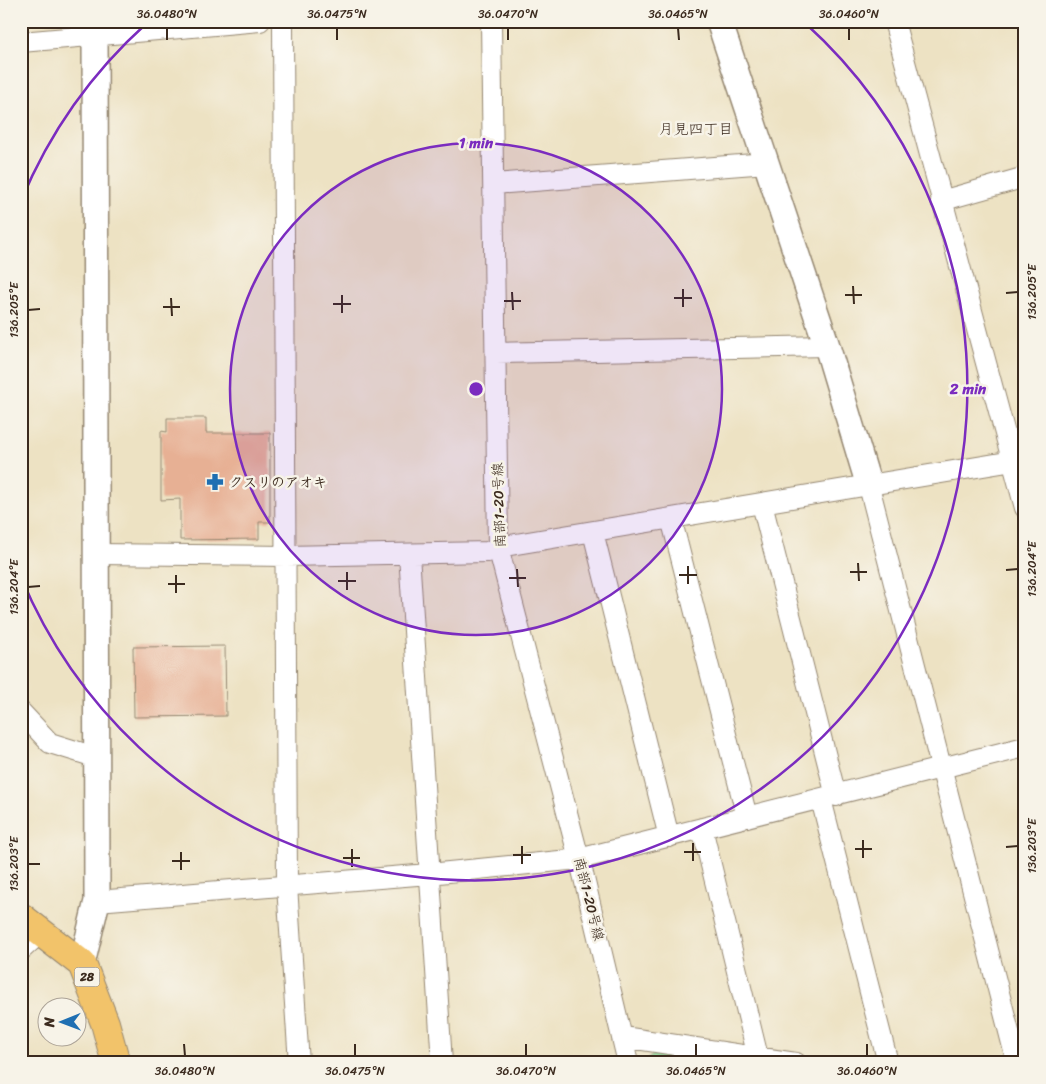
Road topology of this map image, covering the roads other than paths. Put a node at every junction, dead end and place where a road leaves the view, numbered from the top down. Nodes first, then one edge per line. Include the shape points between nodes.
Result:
1 (260, 21) edge
2 (284, 21) edge
3 (491, 21) edge
4 (719, 21) edge
5 (894, 21) edge
6 (95, 28) edge
7 (21, 42) edge
8 (767, 163) junction
9 (1025, 177) edge
10 (494, 184) junction
11 (941, 201) junction
12 (827, 346) junction
13 (496, 353) junction
14 (1019, 460) edge
15 (869, 486) junction
16 (762, 504) junction
17 (1025, 508) edge
18 (670, 518) junction
19 (593, 532) junction
20 (498, 548) junction
21 (96, 554) junction
22 (409, 554) junction
23 (286, 556) junction
24 (21, 712) edge
25 (1025, 747) edge
26 (95, 757) junction
27 (941, 768) junction
28 (829, 798) junction
29 (747, 817) junction
30 (702, 828) junction
31 (669, 837) junction
32 (579, 859) junction
33 (429, 874) junction
34 (287, 886) junction
35 (96, 901) junction
36 (21, 916) edge
37 (45, 935) junction
38 (21, 957) edge
39 (82, 964) junction
40 (623, 1037) junction
41 (758, 1057) junction
42 (116, 1063) edge
43 (299, 1063) edge
44 (442, 1063) edge
45 (628, 1063) edge
46 (796, 1063) edge
47 (888, 1063) edge
48 (1017, 1063) edge

1 - 6 street
2 - 23 street
3 - 10 street, 南部1-20号線
4 - 8 street
5 - 11 street
6 - 7 street
6 - 21 street
8 - 10 street
8 - 12 street
9 - 11 street
10 - 13 street, 南部1-20号線
11 - 14 street
12 - 13 street
12 - 15 street
13 - 20 street, 南部1-20号線
14 - 15 street
14 - 17 street
15 - 16 street
15 - 27 street
16 - 18 street
16 - 28 street
18 - 19 street
18 - 29 street
19 - 20 street
19 - 31 street
20 - 22 street via 488,552
20 - 32 street, 南部1-20号線
21 - 23 street
21 - 26 street
22 - 23 street
22 - 33 street
23 - 34 street
24 - 26 street via 50,743
25 - 27 street
26 - 35 street
27 - 28 street
27 - 48 street
28 - 29 street
28 - 47 street
29 - 30 street
30 - 31 street
30 - 41 street
31 - 32 street
32 - 33 street
32 - 40 street, 南部1-20号線
33 - 34 street
33 - 44 street
34 - 35 street
34 - 43 street
35 - 39 street
36 - 37 main road, 28
37 - 38 lane
37 - 39 main road, 28
39 - 42 main road, 28 via 105,1023
40 - 41 street
40 - 45 street, 南部1-20号線
41 - 46 street

